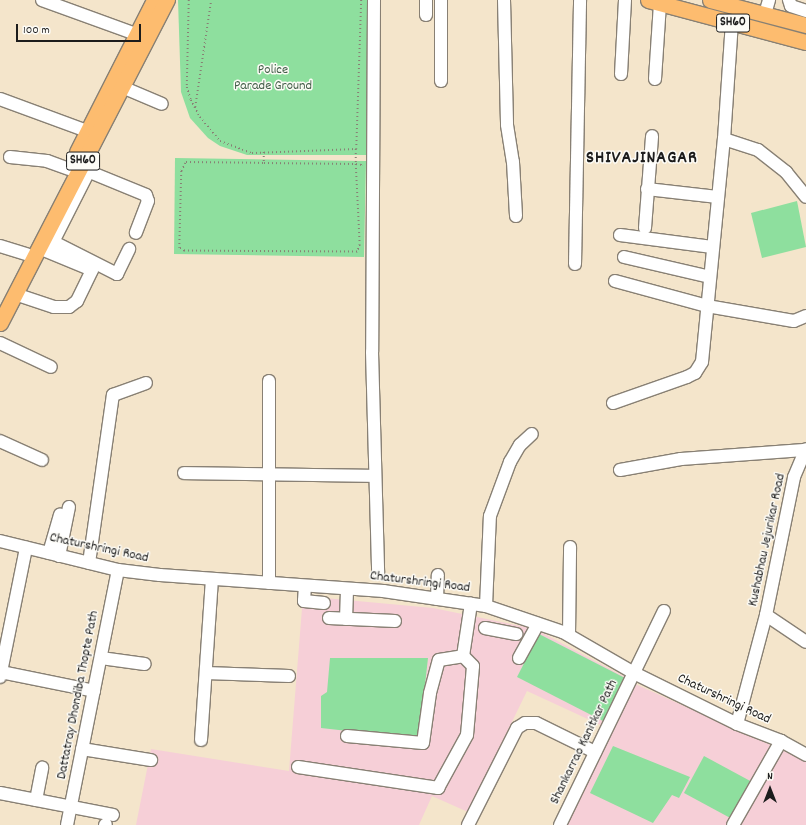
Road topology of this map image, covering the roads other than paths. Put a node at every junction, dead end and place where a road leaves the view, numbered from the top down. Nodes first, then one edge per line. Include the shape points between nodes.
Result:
1 (42, 0) edge
2 (154, 0) edge
3 (167, 0) edge
4 (374, 0) edge
5 (426, 0) edge
6 (441, 0) edge
7 (504, 0) edge
8 (580, 0) edge
9 (625, 0) edge
10 (710, 0) edge
11 (654, 2) edge
12 (767, 7) edge
13 (798, 13) edge
14 (426, 15) dead end
15 (732, 23) junction
16 (136, 34) junction
17 (806, 42) edge
18 (621, 74) dead end
19 (656, 79) dead end
20 (441, 81) dead end
21 (122, 87) junction
22 (0, 99) edge
23 (162, 104) dead end
24 (87, 131) junction
25 (652, 136) dead end
26 (724, 139) junction
27 (10, 157) dead end
28 (79, 169) junction
29 (647, 189) junction
30 (806, 197) edge
31 (718, 198) junction
32 (516, 216) dead end
33 (645, 228) dead end
34 (136, 233) dead end
35 (620, 235) dead end
36 (41, 245) junction
37 (0, 246) edge
38 (712, 247) junction
39 (130, 249) dead end
40 (624, 257) dead end
41 (574, 264) dead end
42 (710, 276) junction
43 (615, 281) dead end
44 (15, 294) junction
45 (707, 306) junction
46 (1, 315) edge
47 (806, 316) edge
48 (0, 343) edge
49 (51, 367) dead end
50 (269, 381) dead end
51 (146, 383) dead end
52 (613, 403) dead end
53 (532, 434) dead end
54 (0, 441) edge
55 (805, 450) edge
56 (42, 460) dead end
57 (620, 470) dead end
58 (184, 473) dead end
59 (269, 474) junction
60 (375, 476) junction
61 (65, 511) dead end
62 (0, 541) edge
63 (570, 547) dead end
64 (26, 548) junction
65 (54, 555) junction
66 (89, 563) junction
67 (118, 570) junction
68 (378, 573) dead end
69 (438, 574) dead end
70 (212, 579) junction
71 (269, 583) junction
72 (305, 586) junction
73 (347, 589) junction
74 (437, 599) junction
75 (324, 603) dead end
76 (471, 604) junction
77 (486, 606) junction
78 (664, 610) dead end
79 (503, 612) junction
80 (766, 615) junction
81 (329, 618) dead end
82 (346, 619) junction
83 (395, 621) dead end
84 (538, 624) junction
85 (485, 628) dead end
86 (500, 630) junction
87 (516, 634) dead end
88 (569, 636) junction
89 (806, 642) edge
90 (463, 656) junction
91 (100, 658) junction
92 (519, 658) dead end
93 (145, 664) dead end
94 (206, 673) junction
95 (634, 673) junction
96 (0, 674) edge
97 (289, 676) dead end
98 (94, 691) junction
99 (737, 724) junction
100 (347, 736) dead end
101 (201, 740) dead end
102 (781, 741) junction
103 (82, 749) junction
104 (596, 752) junction
105 (806, 755) edge
106 (150, 760) dead end
107 (298, 767) dead end
108 (42, 768) dead end
109 (0, 795) edge
110 (36, 800) junction
111 (71, 807) junction
112 (108, 821) edge
113 (67, 825) edge
114 (468, 825) edge
115 (560, 825) edge
116 (734, 825) edge

1 - 16 street
2 - 16 main road, SH60
3 - 21 main road, SH60
4 - 60 street via 372,352
5 - 14 street
6 - 20 street
7 - 32 street via 507,125 513,162
8 - 41 street
9 - 18 street
10 - 12 main road, SH60
11 - 15 main road, SH60
11 - 19 street
12 - 13 main road, SH60
15 - 17 main road, SH60
15 - 26 street
16 - 24 main road, SH60
21 - 23 street
21 - 28 main road, SH60
22 - 24 street
24 - 28 main road, SH60
25 - 29 street
26 - 30 street via 758,150 786,172
26 - 31 street
27 - 28 street via 47,161
28 - 34 street via 146,195 148,201
28 - 36 main road, SH60
28 - 36 main road, SH60
29 - 31 street
29 - 33 street
31 - 38 street
35 - 38 street
36 - 37 street
36 - 39 street via 117,274
36 - 44 main road, SH60
36 - 44 street via 92,270 77,301 69,307 54,307
36 - 46 main road, SH60
38 - 42 street
40 - 42 street
42 - 45 street
43 - 45 street
44 - 46 main road, SH60
45 - 47 street via 794,321
45 - 52 street via 702,362 695,373
48 - 49 street
50 - 59 street
51 - 66 street via 113,395
53 - 77 street via 520,445 510,462 492,511
54 - 56 street
55 - 57 street via 681,459
55 - 80 street, Kushabhau Jejurikar Road via 794,477
58 - 59 street
59 - 60 street
59 - 71 street
60 - 68 street
61 - 65 street
62 - 64 street, Chaturshringi Road
63 - 88 street
64 - 65 street, Chaturshringi Road
64 - 96 street
65 - 66 street, Chaturshringi Road
66 - 67 street, Chaturshringi Road
67 - 70 street, Chaturshringi Road
67 - 91 street, Dattatray Dhondiba Thopte Path
69 - 74 street
70 - 71 street, Chaturshringi Road
70 - 94 street
71 - 72 street, Chaturshringi Road
72 - 73 street, Chaturshringi Road
72 - 75 street via 304,601
73 - 74 street, Chaturshringi Road
73 - 82 street
74 - 76 street, Chaturshringi Road
76 - 77 street, Chaturshringi Road
76 - 90 street
77 - 79 street, Chaturshringi Road
78 - 95 street, Shankarrao Kanitkar Path
79 - 84 street, Chaturshringi Road
79 - 86 street
80 - 89 street, Kushabhau Jejurikar Road
80 - 99 street
81 - 82 street
82 - 83 street
84 - 88 street, Chaturshringi Road
84 - 92 street
85 - 86 street
86 - 87 street
88 - 95 street, Chaturshringi Road
90 - 100 street via 439,660 430,693 423,743
90 - 107 street via 473,666 467,734 438,788
91 - 93 street
91 - 98 street, Dattatray Dhondiba Thopte Path
94 - 97 street
94 - 101 street
95 - 99 street, Chaturshringi Road
95 - 104 street, Shankarrao Kanitkar Path
96 - 98 street
98 - 103 street, Dattatray Dhondiba Thopte Path
99 - 102 street, Chaturshringi Road
102 - 105 street, Chaturshringi Road
102 - 116 street
103 - 106 street
103 - 111 street, Dattatray Dhondiba Thopte Path
104 - 114 street via 536,723 525,723 517,728
104 - 115 street, Shankarrao Kanitkar Path
108 - 110 street
109 - 110 street
110 - 111 street
111 - 112 street
111 - 113 street, Dattatray Dhondiba Thopte Path

